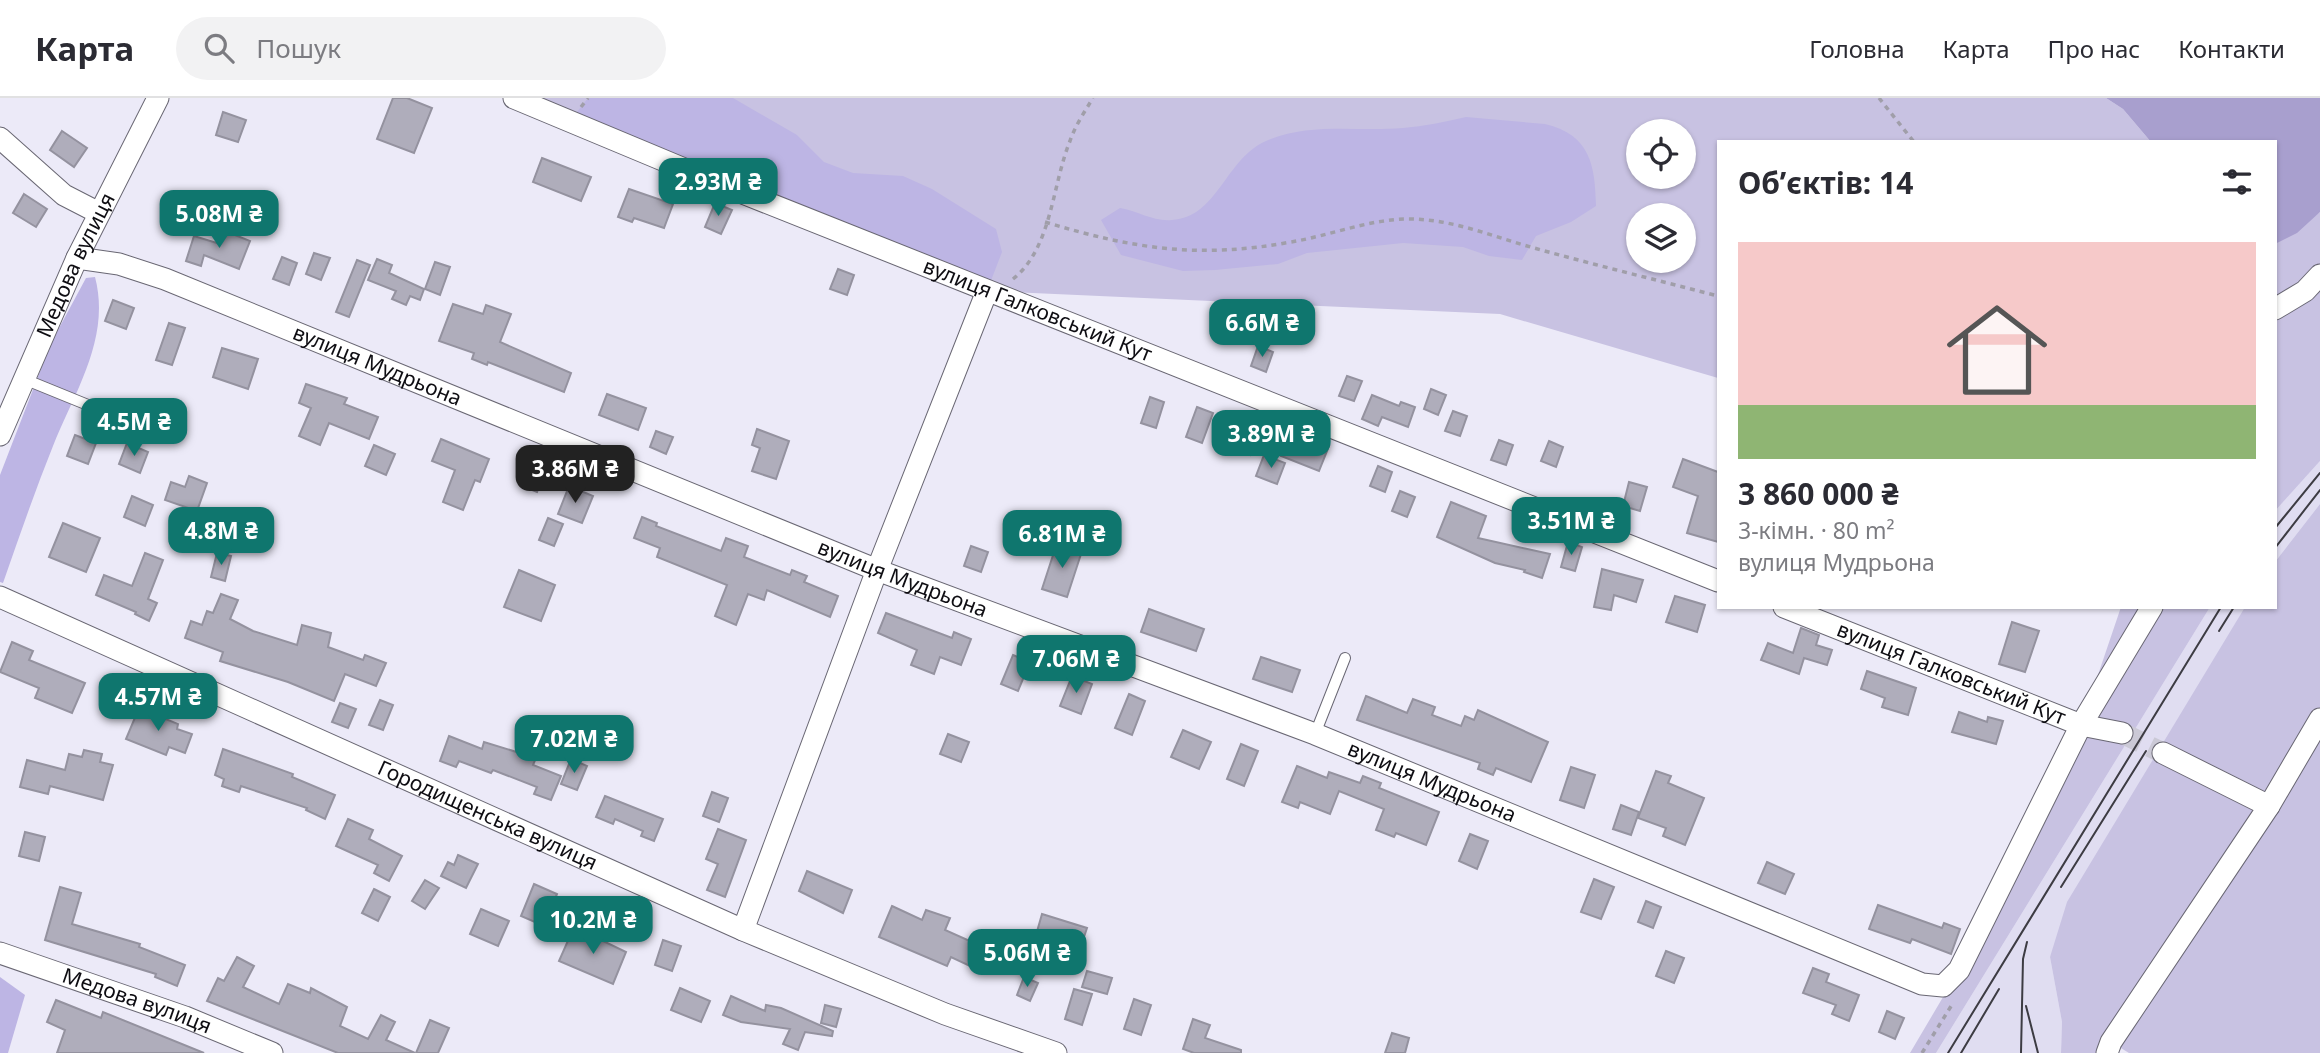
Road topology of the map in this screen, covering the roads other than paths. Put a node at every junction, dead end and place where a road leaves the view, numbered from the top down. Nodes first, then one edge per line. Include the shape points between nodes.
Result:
1 (158, 98) edge
2 (514, 98) edge
3 (0, 138) edge
4 (99, 213) junction
5 (77, 258) junction
6 (2320, 275) edge
7 (987, 291) junction
8 (2277, 308) edge
9 (24, 379) junction
10 (0, 435) edge
11 (169, 438) dead end
12 (877, 570) junction
13 (1717, 581) edge
14 (0, 597) edge
15 (1789, 609) edge
16 (2151, 609) edge
17 (1345, 658) dead end
18 (2320, 719) edge
19 (2081, 725) junction
20 (2122, 733) tunnel mouth
21 (1315, 734) junction
22 (2163, 753) tunnel mouth
23 (2269, 806) junction
24 (743, 930) junction
25 (0, 953) edge
26 (2116, 1049) edge
27 (272, 1053) edge
28 (1056, 1053) edge

1 - 4 street, Медова вулиця
2 - 7 street, вулиця Галковський Кут
3 - 4 street via 64,195
4 - 5 street, Медова вулиця
5 - 9 street, Медова вулиця
5 - 12 street, вулиця Мудрьона via 119,264 165,279
6 - 8 street
7 - 12 street
7 - 13 street, вулиця Галковський Кут
9 - 10 street, Медова вулиця
9 - 11 lane
12 - 21 street, вулиця Мудрьона
12 - 24 street
14 - 24 street, Городищенська вулиця
15 - 19 street, вулиця Галковський Кут
16 - 19 street
17 - 21 lane
18 - 23 street
19 - 20 street, вулиця Галковський Кут
19 - 21 street, вулиця Мудрьона via 1959,970 1943,986 1922,984
22 - 23 street
23 - 26 street
24 - 28 street, Городищенська вулиця via 945,1014
25 - 27 street, Медова вулиця via 185,1017

